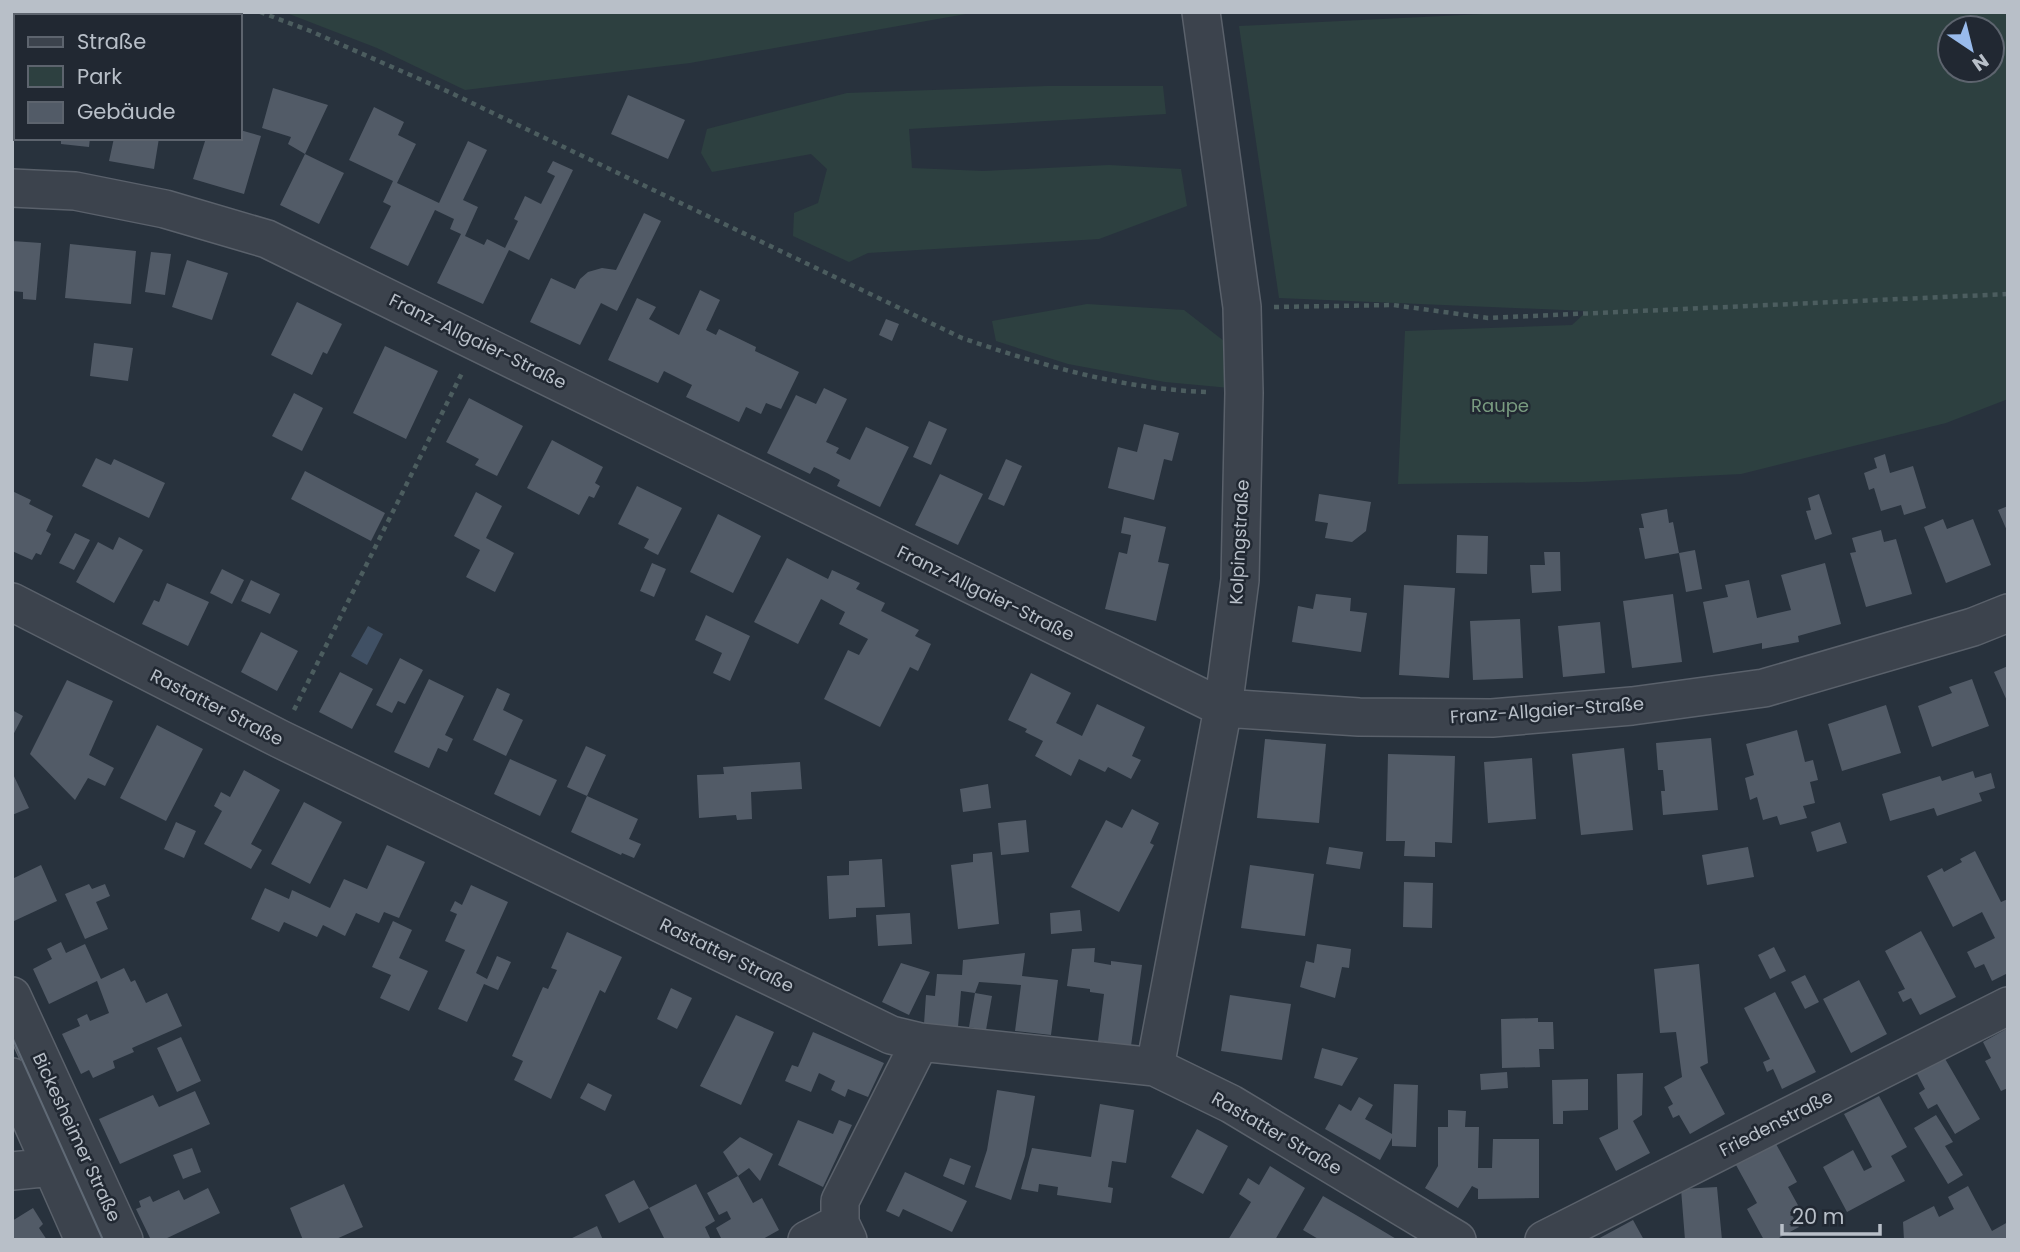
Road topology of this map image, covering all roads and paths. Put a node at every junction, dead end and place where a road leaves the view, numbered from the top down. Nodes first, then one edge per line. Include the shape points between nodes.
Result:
1 (260, 12) edge
2 (1201, 12) edge
3 (12, 188) edge
4 (2008, 295) edge
5 (1242, 307) junction
6 (478, 341) junction
7 (1244, 393) junction
8 (12, 602) edge
9 (2008, 612) edge
10 (1223, 708) junction
11 (280, 739) junction
12 (12, 996) edge
13 (2008, 1006) edge
14 (920, 1042) junction
15 (1155, 1067) junction
16 (12, 1077) edge
17 (53, 1167) junction
18 (12, 1171) edge
19 (844, 1232) edge
20 (84, 1240) edge
21 (124, 1240) edge
22 (807, 1240) edge
23 (1457, 1240) edge
24 (1544, 1240) edge

1 - 7 path via 449,92 962,338 1038,364 1171,391
2 - 5 street, Kolpingstraße
3 - 6 street, Franz-Allgaier-Straße via 75,191 152,206 267,239
4 - 5 path via 1488,318 1394,305
5 - 7 street, Kolpingstraße
6 - 10 street, Franz-Allgaier-Straße
6 - 11 path
7 - 10 street, Kolpingstraße via 1240,580
8 - 11 street, Rastatter Straße
9 - 10 street, Franz-Allgaier-Straße via 1973,627 1764,688 1632,706 1492,718 1359,717
10 - 15 street, Kolpingstraße
11 - 14 street, Rastatter Straße via 891,1035
12 - 21 street, Bickesheimer Straße
13 - 24 street, Friedenstraße
14 - 15 street, Rastatter Straße
14 - 19 street via 840,1200
15 - 23 street, Rastatter Straße via 1231,1104
16 - 17 street, Bickesheimer Straße
17 - 18 street
17 - 20 street, Bickesheimer Straße
19 - 22 street

